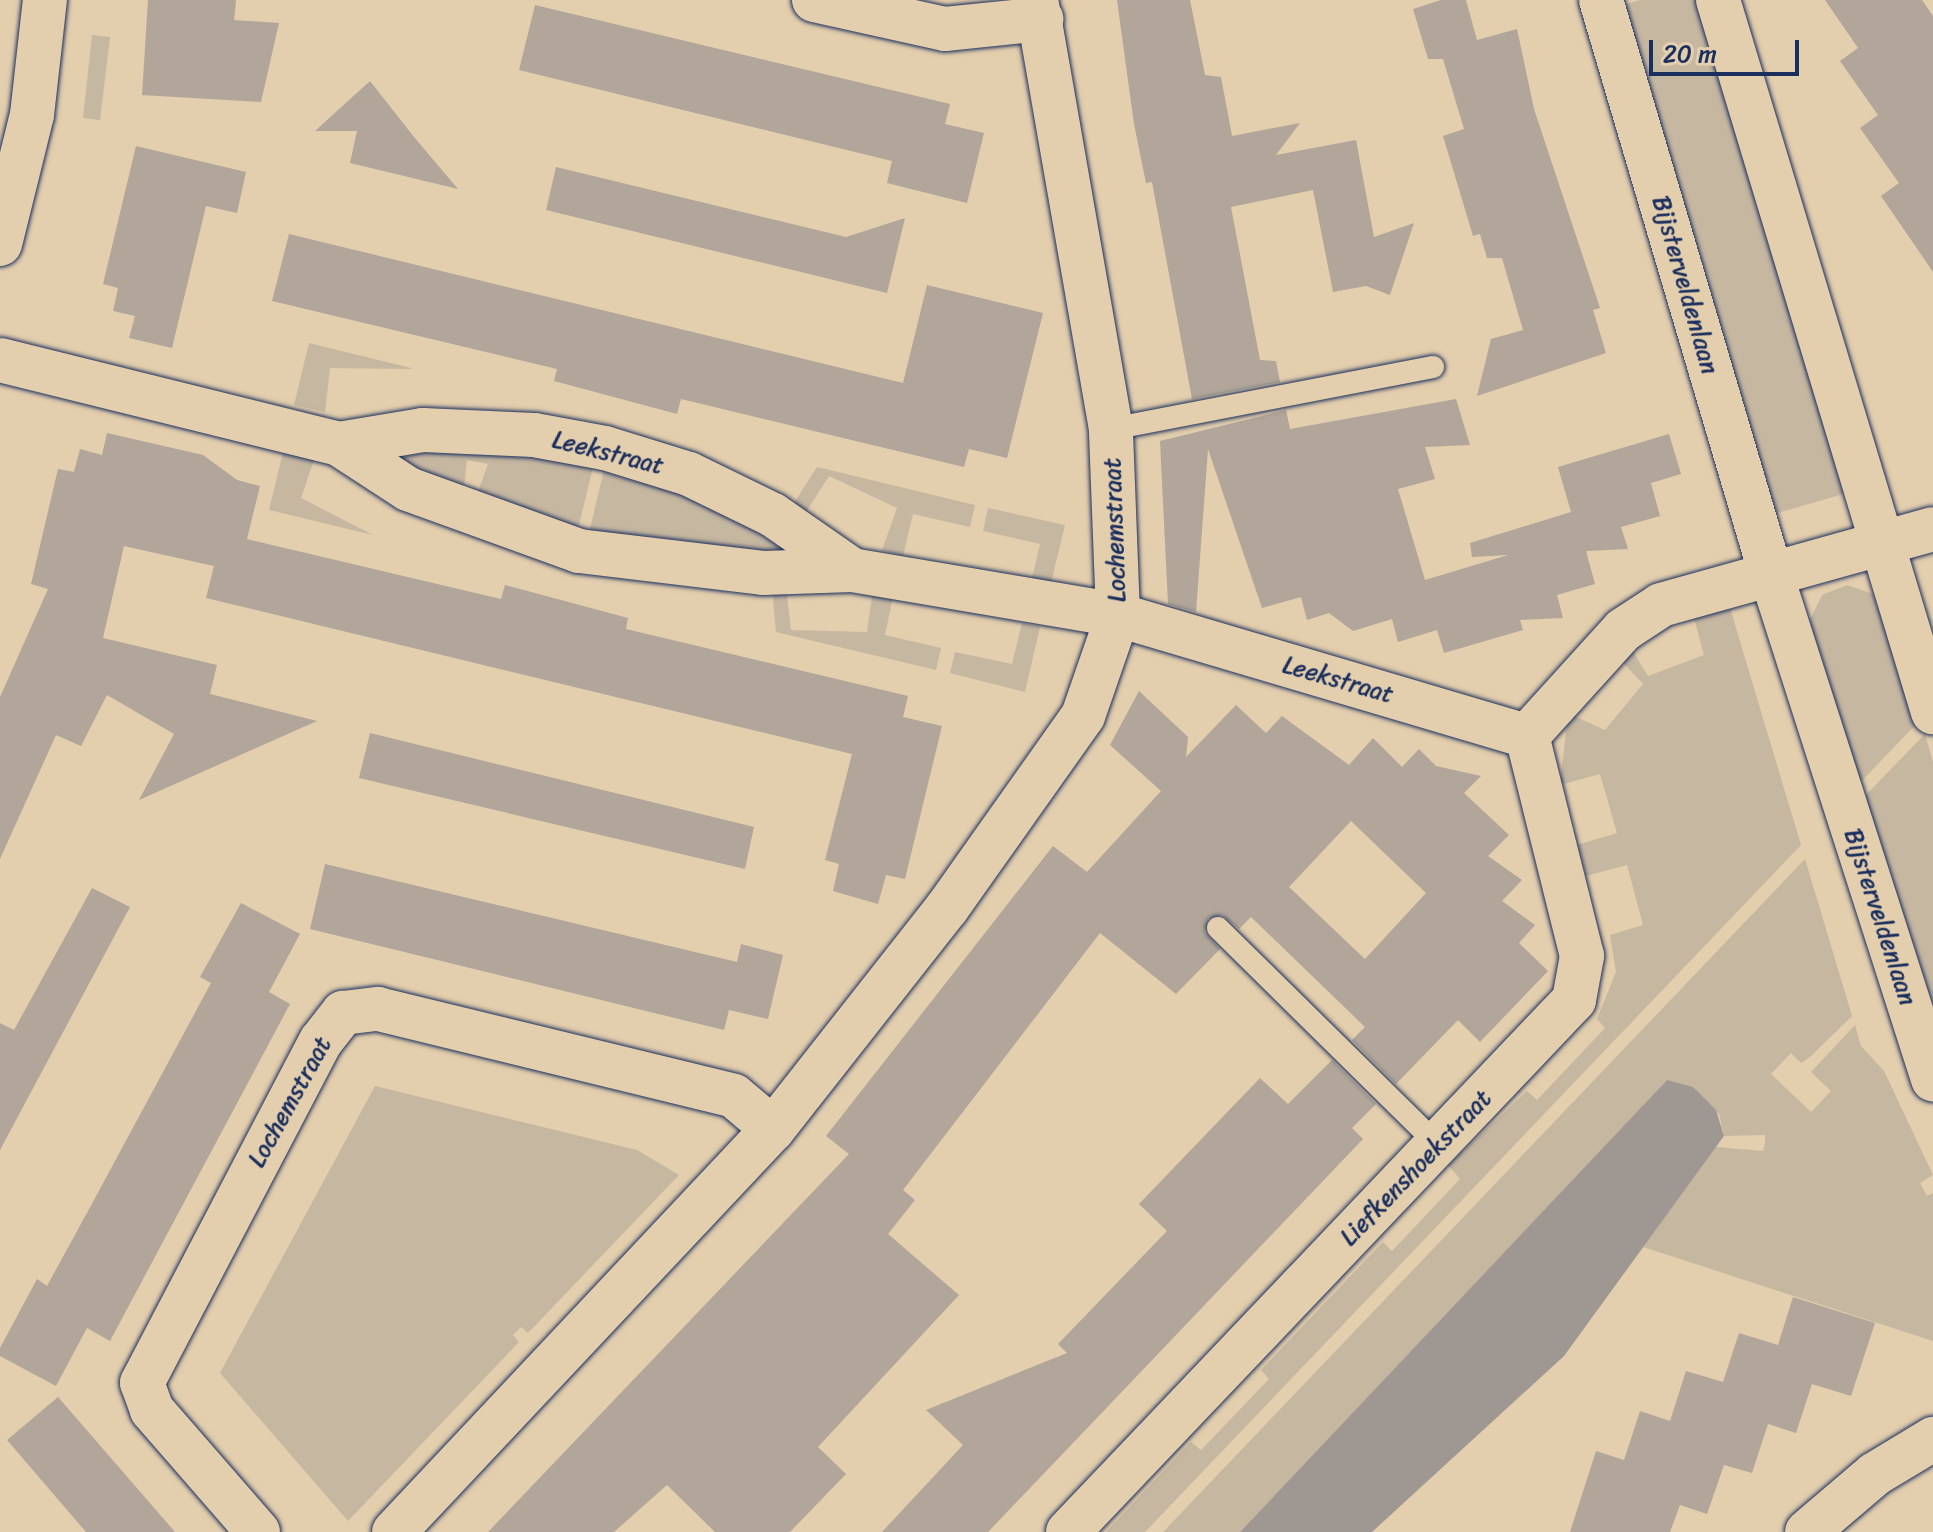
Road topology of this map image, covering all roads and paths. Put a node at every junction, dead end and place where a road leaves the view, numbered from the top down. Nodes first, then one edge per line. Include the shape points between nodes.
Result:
1 (45, 0) edge
2 (814, 0) edge
3 (1601, 0) edge
4 (1718, 0) edge
5 (1038, 10) edge
6 (0, 244) edge
7 (0, 360) edge
8 (1433, 367) dead end
9 (1111, 429) junction
10 (339, 444) junction
11 (1933, 529) edge
12 (1881, 542) junction
13 (852, 570) junction
14 (1770, 571) junction
15 (1118, 615) junction
16 (1933, 712) edge
17 (1527, 736) junction
18 (1218, 928) dead end
19 (1933, 1079) edge
20 (773, 1129) junction
21 (1438, 1145) junction
22 (1933, 1439) edge
23 (258, 1532) edge
24 (394, 1532) edge
25 (1068, 1532) edge
26 (1807, 1532) edge

1 - 6 street via 32,115
2 - 5 street, Lochemstraat via 945,29
3 - 14 street, Bijsterveldenlaan
4 - 12 street
5 - 9 street, Lochemstraat
7 - 10 street, Leekstraat
8 - 9 lane
9 - 15 street, Lochemstraat
10 - 13 street, Leekstraat via 408,489 579,551 763,573
10 - 13 street, Leekstraat via 423,430 534,435 605,448 689,474 773,515
11 - 12 street
12 - 14 street
12 - 16 street
13 - 15 street, Leekstraat
14 - 17 street via 1661,605 1623,630
14 - 19 street, Bijsterveldenlaan
15 - 17 street, Leekstraat
15 - 20 street, Lochemstraat via 1083,716 947,908
17 - 21 street, Liefkenshoekstraat via 1582,956 1574,1000
18 - 21 lane
20 - 23 street, Lochemstraat via 734,1096 378,1009 343,1013 321,1041 142,1383 152,1410
20 - 24 street, Lochemstraat
21 - 25 street, Liefkenshoekstraat
22 - 26 street via 1875,1474

